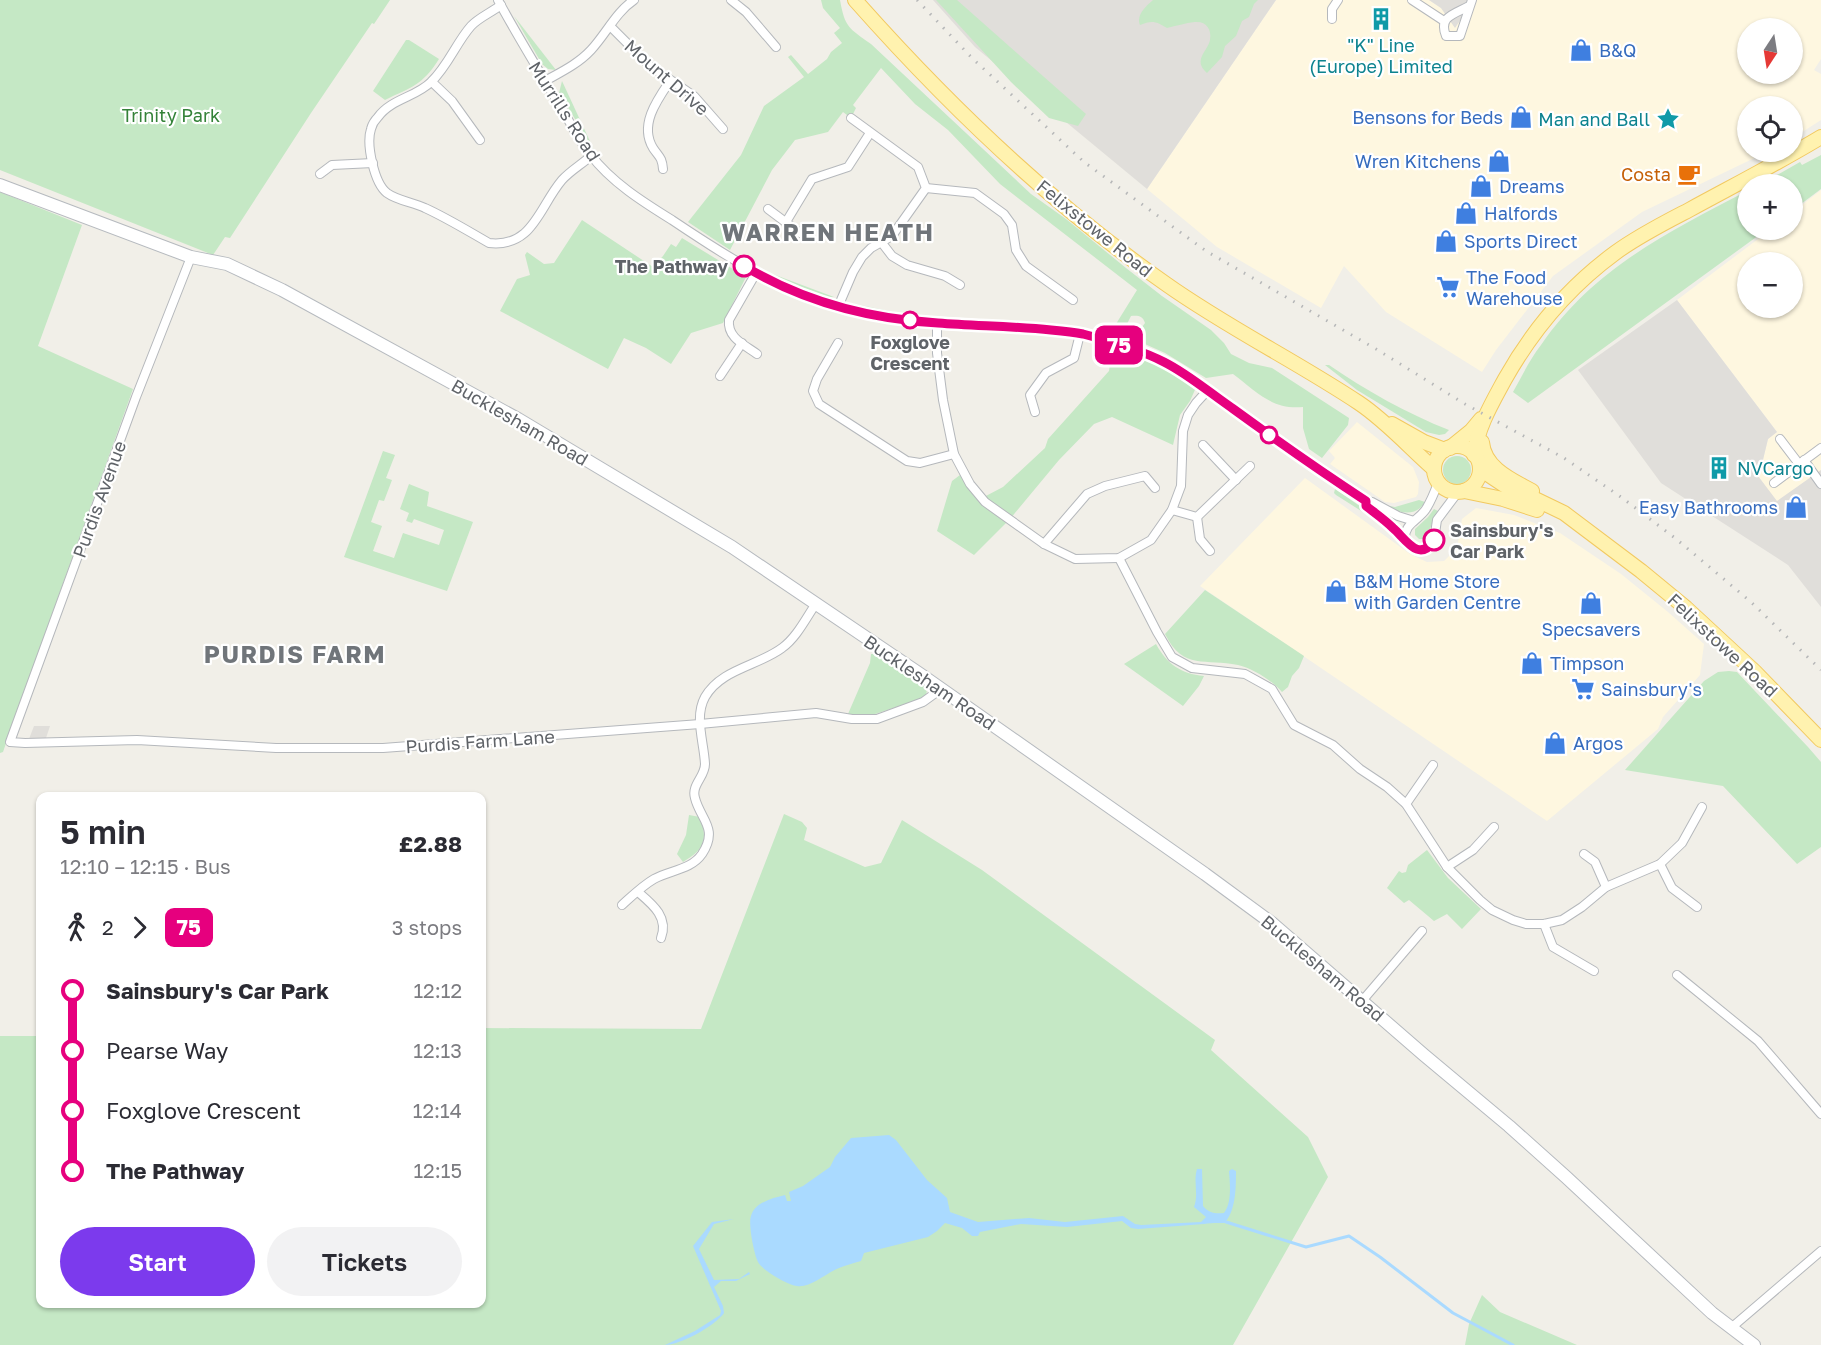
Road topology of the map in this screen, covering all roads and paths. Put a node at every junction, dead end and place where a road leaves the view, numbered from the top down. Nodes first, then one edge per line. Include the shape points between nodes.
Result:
1 (634, 0) edge
2 (731, 0) edge
3 (855, 0) edge
4 (1338, 0) edge
5 (1412, 0) edge
6 (500, 3) edge
7 (1471, 3) edge
8 (1332, 19) dead end
9 (1444, 21) junction
10 (610, 26) junction
11 (776, 48) dead end
12 (545, 81) junction
13 (670, 81) junction
14 (432, 82) junction
15 (851, 118) dead end
16 (723, 129) dead end
17 (870, 133) junction
18 (1821, 137) edge
19 (480, 140) dead end
20 (591, 156) junction
21 (373, 163) junction
22 (663, 169) dead end
23 (320, 174) dead end
24 (0, 185) edge
25 (926, 188) junction
26 (768, 209) dead end
27 (786, 222) junction
28 (800, 233) dead end
29 (882, 243) junction
30 (191, 257) junction
31 (756, 273) junction
32 (960, 285) dead end
33 (1073, 300) dead end
34 (838, 308) junction
35 (937, 323) junction
36 (1080, 334) junction
37 (742, 343) junction
38 (838, 343) dead end
39 (757, 354) dead end
40 (720, 376) dead end
41 (1208, 391) junction
42 (1491, 404) junction
43 (1370, 411) junction
44 (1035, 412) dead end
45 (1483, 422) junction
46 (1780, 439) dead end
47 (1203, 445) dead end
48 (1821, 448) edge
49 (1447, 449) junction
50 (954, 454) junction
51 (1474, 455) junction
52 (1802, 462) junction
53 (1250, 466) dead end
54 (1480, 469) junction
55 (1436, 476) junction
56 (1236, 480) junction
57 (1774, 483) dead end
58 (1821, 484) edge
59 (1155, 488) dead end
60 (1461, 492) junction
61 (1366, 501) junction
62 (1172, 510) junction
63 (1564, 513) junction
64 (1197, 517) junction
65 (1414, 521) junction
66 (1405, 540) junction
67 (1044, 544) junction
68 (1210, 551) dead end
69 (1621, 555) junction
70 (1119, 558) junction
71 (815, 604) junction
72 (941, 690) junction
73 (700, 724) junction
74 (1821, 740) edge
75 (10, 742) joint
76 (1433, 765) dead end
77 (1406, 804) junction
78 (1702, 807) dead end
79 (1494, 827) dead end
80 (1584, 854) dead end
81 (1660, 864) junction
82 (1448, 867) junction
83 (1606, 887) junction
84 (638, 892) junction
85 (622, 905) dead end
86 (1697, 907) dead end
87 (1544, 924) junction
88 (1422, 931) dead end
89 (661, 938) dead end
90 (1594, 971) dead end
91 (1677, 975) dead end
92 (1362, 1001) junction
93 (1821, 1114) edge
94 (1821, 1251) edge
95 (1731, 1328) junction
96 (1754, 1345) edge

1 - 10 street
2 - 11 street
3 - 43 main road, Felixstowe Road via 903,55 997,147 1101,237 1185,297
4 - 8 street via 1332,9
5 - 9 street
6 - 12 street, Murrills Road
6 - 14 street via 472,24
7 - 9 street
7 - 9 street via 1460,36 1446,36
10 - 12 street via 580,61
10 - 13 street, Mount Drive
12 - 20 street, Murrills Road
13 - 16 street, Mount Drive via 694,96
13 - 22 street via 647,126 651,146 663,160
14 - 19 street via 452,101
14 - 21 street via 384,109 377,118 370,139
15 - 17 street
17 - 25 street via 918,167
17 - 27 street via 848,167 812,179
18 - 42 main road via 1635,239 1601,264 1547,318
20 - 21 street via 563,180 530,228 519,238 499,244 489,243 424,207 385,192 378,184
20 - 31 street, Murrills Road via 636,197
21 - 23 street via 332,165
24 - 30 street, Bucklesham Road
25 - 29 street via 892,236
25 - 33 street via 975,193 1004,214 1012,225 1016,250 1026,266
26 - 27 street
27 - 28 street
29 - 32 street via 907,266 945,276
29 - 34 street via 862,257
30 - 71 street, Bucklesham Road via 227,264 282,290 518,419 732,548
30 - 75 street, Purdis Avenue
31 - 34 street, Murrills Road
31 - 37 street via 729,320 731,334
34 - 35 street, Murrills Road
35 - 36 street, Murrills Road via 1018,326
35 - 50 street via 943,400
36 - 41 street, Murrills Road via 1164,362
36 - 44 street via 1074,358 1046,373 1030,395
37 - 39 street
37 - 40 street
38 - 50 street via 813,391 819,404 907,461 920,463
41 - 61 street, Murrills Road
41 - 62 street via 1188,415 1181,486
42 - 45 main road
42 - 49 main road via 1472,431
43 - 49 main road, Felixstowe Road via 1424,442
43 - 55 main road, Felixstowe Road
45 - 51 main road
45 - 63 main road via 1482,448 1492,465
46 - 52 street
47 - 56 street
48 - 52 street
49 - 51 main road via 1463,447
49 - 55 main road via 1439,455
50 - 67 street via 985,502
51 - 54 main road
52 - 57 street
52 - 58 street
53 - 56 street
54 - 60 main road via 1475,483
54 - 63 main road, Felixstowe Road via 1513,491
55 - 60 main road via 1450,491
55 - 65 street via 1425,511
56 - 64 street
59 - 67 street via 1145,476 1087,494
60 - 66 street via 1437,520 1431,545 1419,550 1408,546
60 - 69 main road, Felixstowe Road via 1533,508
61 - 65 street, Murrills Road
61 - 66 street, Murrills Road via 1366,506
62 - 64 street
62 - 70 street via 1151,540
63 - 69 main road, Felixstowe Road
64 - 68 street via 1200,539
65 - 66 street via 1406,529
67 - 70 street via 1076,560
69 - 74 main road, Felixstowe Road via 1710,630
70 - 77 street via 1172,657 1191,668 1245,674 1272,689 1294,725 1333,745
71 - 72 street, Bucklesham Road
71 - 73 street via 784,647 711,688 703,702
72 - 73 street, Purdis Farm Lane via 923,702 877,719 816,713
72 - 92 street, Bucklesham Road via 1237,897
73 - 75 street, Purdis Farm Lane via 383,748 276,748 137,740
73 - 84 street via 705,768 694,798 708,828 705,847 690,865 651,880
76 - 77 street
77 - 82 street
78 - 81 street via 1682,843
79 - 82 street via 1473,850
80 - 83 street via 1594,862
81 - 83 street
81 - 86 street via 1672,888
82 - 87 street via 1492,910 1526,924
83 - 87 street via 1562,920
84 - 85 street
84 - 89 street via 661,915
87 - 90 street via 1553,947
88 - 92 street
91 - 93 street via 1758,1041
92 - 95 street, Bucklesham Road via 1518,1133
94 - 95 street
95 - 96 street, Bucklesham Road

